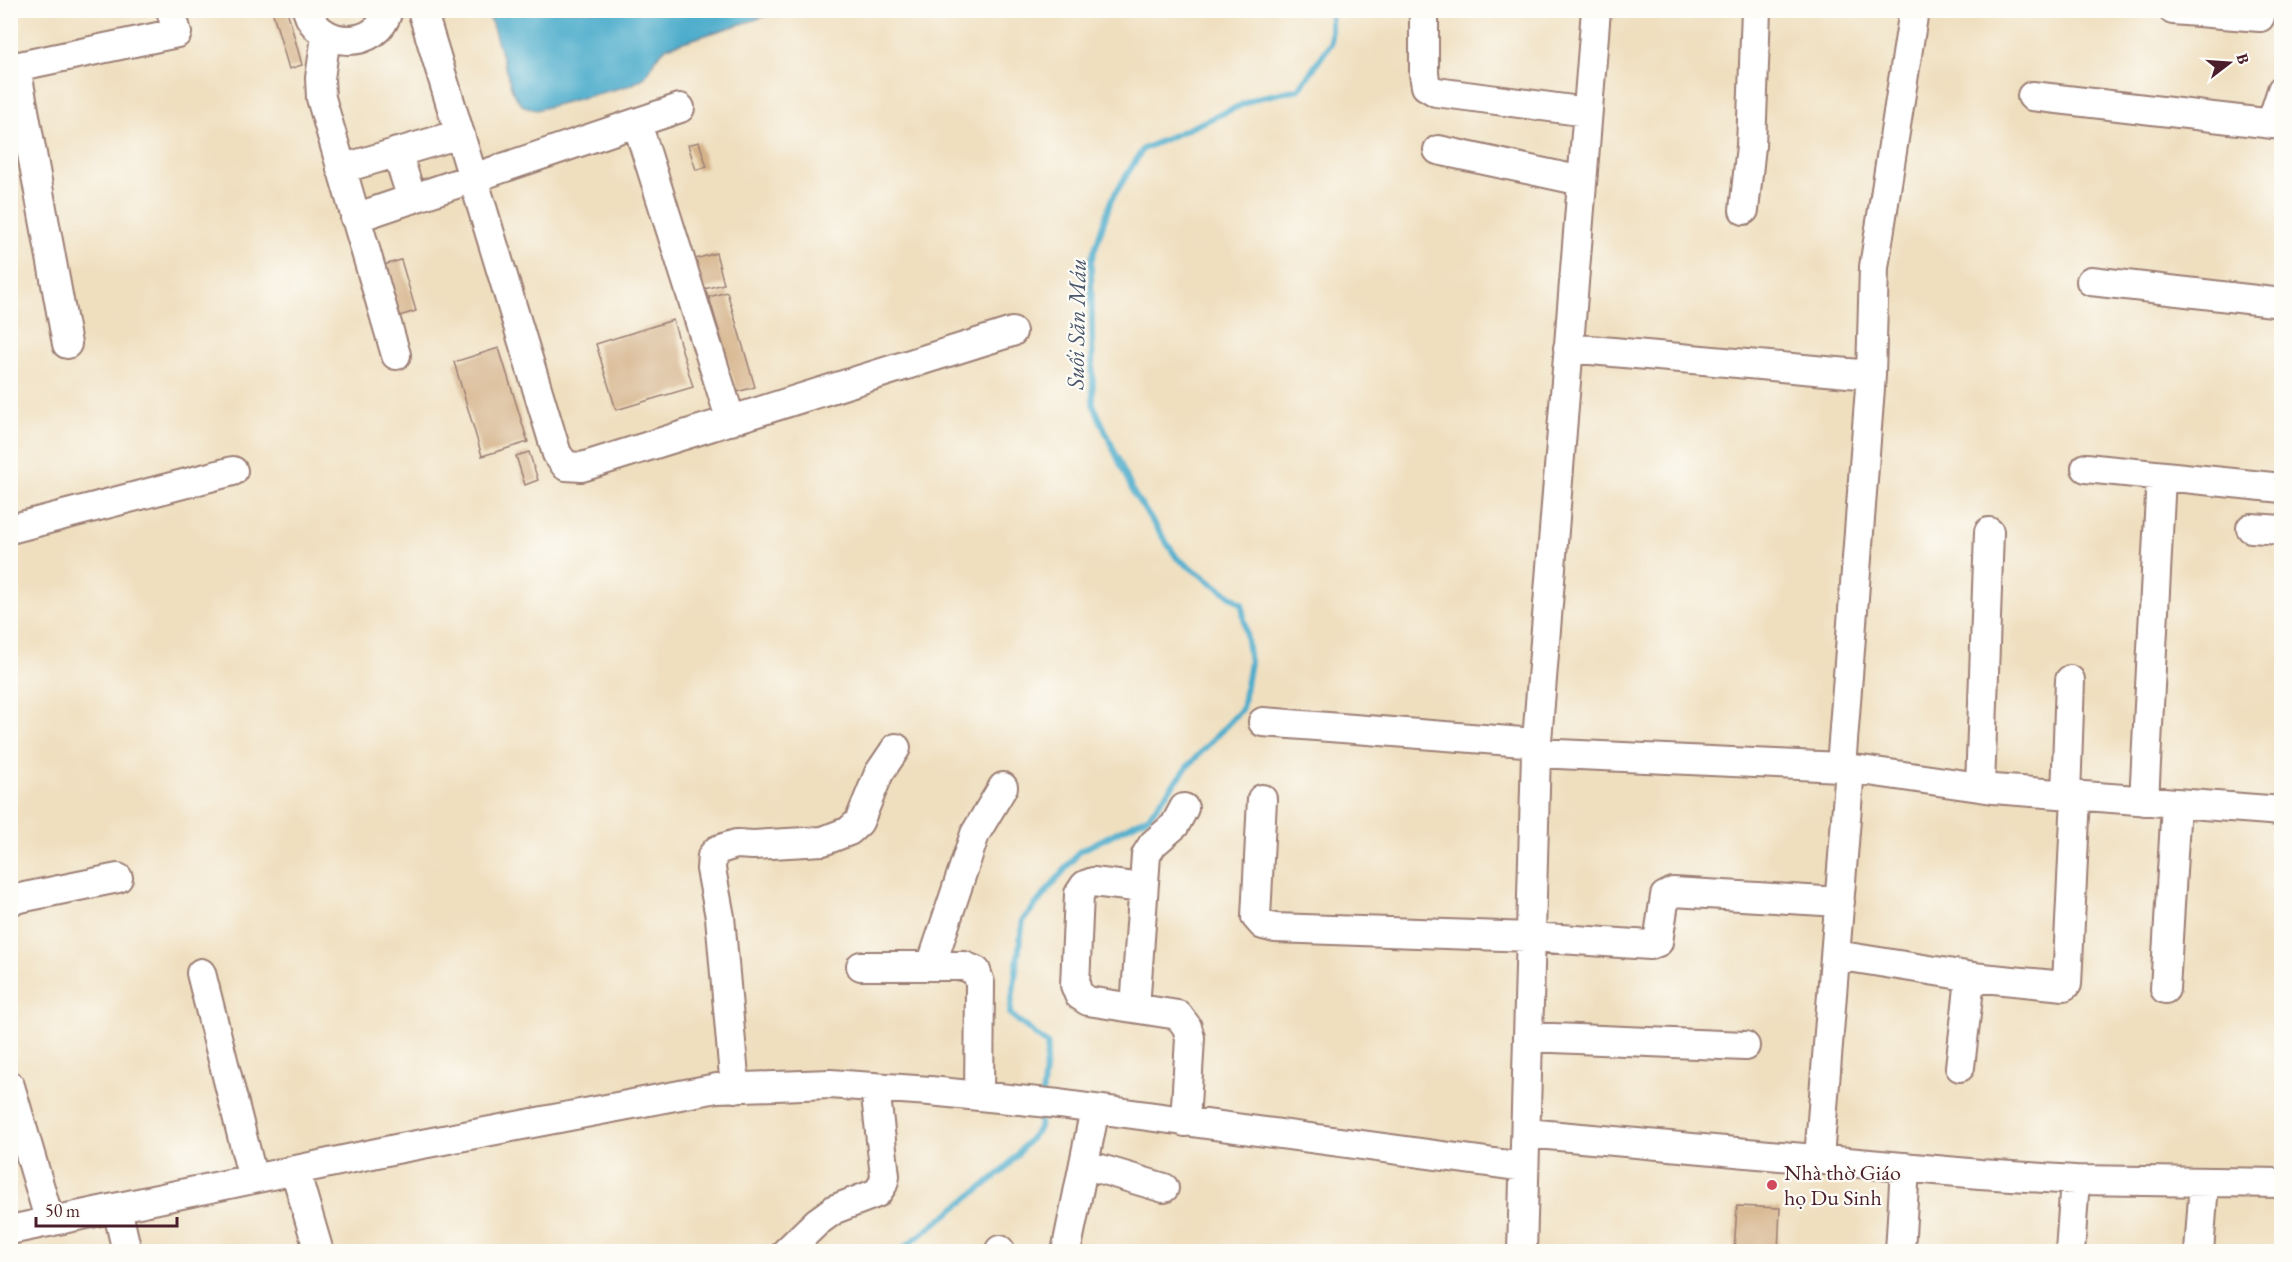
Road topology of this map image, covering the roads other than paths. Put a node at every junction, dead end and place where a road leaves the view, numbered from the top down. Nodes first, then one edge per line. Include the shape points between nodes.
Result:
1 (171, 10) edge
2 (307, 10) edge
3 (388, 10) edge
4 (422, 10) edge
5 (1424, 10) edge
6 (1596, 10) edge
7 (1756, 10) edge
8 (1914, 10) edge
9 (2173, 10) edge
10 (2268, 16) edge
11 (326, 36) junction
12 (13, 67) edge
13 (2282, 90) edge
14 (2032, 96) dead end
15 (680, 108) dead end
16 (1587, 112) junction
17 (638, 123) junction
18 (2276, 125) edge
19 (460, 134) junction
20 (1438, 150) dead end
21 (398, 152) junction
22 (341, 169) junction
23 (473, 178) junction
24 (1581, 181) junction
25 (412, 199) junction
26 (1744, 210) dead end
27 (355, 218) junction
28 (2091, 281) dead end
29 (2282, 303) edge
30 (1012, 332) dead end
31 (67, 344) dead end
32 (1568, 348) junction
33 (396, 356) dead end
34 (1871, 375) junction
35 (731, 421) junction
36 (2086, 468) dead end
37 (233, 471) dead end
38 (2161, 477) junction
39 (2282, 488) edge
40 (2251, 528) dead end
41 (10, 529) edge
42 (2282, 530) edge
43 (1989, 532) dead end
44 (2070, 680) dead end
45 (1263, 722) dead end
46 (896, 748) dead end
47 (1537, 748) junction
48 (1845, 767) junction
49 (1003, 787) dead end
50 (1980, 787) junction
51 (2071, 796) junction
52 (1262, 799) dead end
53 (2145, 801) junction
54 (2176, 804) junction
55 (1184, 808) dead end
56 (2282, 811) edge
57 (118, 878) dead end
58 (1143, 888) junction
59 (10, 900) edge
60 (1840, 902) junction
61 (1531, 937) junction
62 (1836, 955) junction
63 (861, 966) dead end
64 (931, 966) junction
65 (201, 973) dead end
66 (1973, 977) junction
67 (2166, 989) dead end
68 (1135, 1008) junction
69 (1528, 1037) junction
70 (1745, 1046) dead end
71 (1960, 1067) dead end
72 (10, 1086) edge
73 (875, 1087) junction
74 (735, 1088) junction
75 (979, 1096) junction
76 (1095, 1109) junction
77 (1185, 1122) junction
78 (1526, 1133) junction
79 (1819, 1158) junction
80 (1084, 1164) junction
81 (1524, 1167) junction
82 (1905, 1167) junction
83 (295, 1170) junction
84 (253, 1179) junction
85 (2074, 1180) junction
86 (2204, 1183) junction
87 (2282, 1183) edge
88 (1164, 1188) dead end
89 (117, 1208) junction
90 (50, 1222) junction
91 (10, 1230) edge
92 (127, 1251) edge
93 (319, 1251) edge
94 (786, 1251) edge
95 (1066, 1251) edge
96 (1522, 1251) edge
97 (1900, 1251) edge
98 (2070, 1251) edge
99 (2199, 1251) edge

1 - 12 street via 177,33
2 - 11 street via 315,27
3 - 11 street via 379,28 368,36 347,41
4 - 19 street
5 - 16 street via 1426,86 1436,92
6 - 16 street
7 - 26 street via 1751,146
8 - 34 street via 1874,267
9 - 10 street
11 - 22 street via 320,88
12 - 31 street
13 - 18 street
14 - 18 street
15 - 17 street
16 - 24 street
17 - 23 street
17 - 35 street
19 - 21 street
19 - 23 street
20 - 24 street
21 - 22 street
21 - 25 street
22 - 27 street
23 - 25 street
23 - 35 street via 557,454 567,466 582,467
24 - 32 street
25 - 27 street
27 - 33 street
28 - 29 street
30 - 35 street
32 - 34 street
32 - 47 street
34 - 48 street
36 - 38 street
37 - 41 street
38 - 39 street
38 - 53 street
40 - 42 street
43 - 50 street
44 - 51 street
45 - 47 street
46 - 74 street via 879,774 859,822 849,831 823,841 736,844 717,850 712,856
47 - 48 street
47 - 61 street
48 - 50 street
48 - 60 street
49 - 64 street via 975,834
50 - 51 street
51 - 53 street
51 - 66 street via 2067,984
52 - 61 street via 1256,917 1263,926
53 - 54 street
54 - 56 street
54 - 67 street
55 - 58 street via 1175,825 1146,855
57 - 59 street
58 - 68 street
58 - 68 street via 1093,882 1079,894 1075,984 1079,995 1088,1001
60 - 61 street via 1673,892 1665,896 1656,944
60 - 62 street
61 - 69 street
62 - 66 street
62 - 79 street
63 - 64 street
64 - 75 street via 964,966 976,971 980,983
65 - 84 street
66 - 71 street via 1969,982
68 - 77 street via 1178,1016 1187,1026 1190,1038
69 - 70 street
69 - 78 street
72 - 90 street
73 - 74 street via 830,1084
73 - 75 street
73 - 94 street via 884,1184 877,1193 835,1209
74 - 83 street via 694,1092
75 - 76 street
76 - 77 street
76 - 80 street
77 - 81 street
78 - 79 street
78 - 81 street
79 - 82 street
80 - 88 street
80 - 95 street
81 - 96 street
82 - 85 street
82 - 97 street
83 - 84 street
83 - 93 street
84 - 89 street
85 - 86 street
85 - 98 street
86 - 87 street
86 - 99 street
89 - 90 street
89 - 92 street
90 - 91 street

